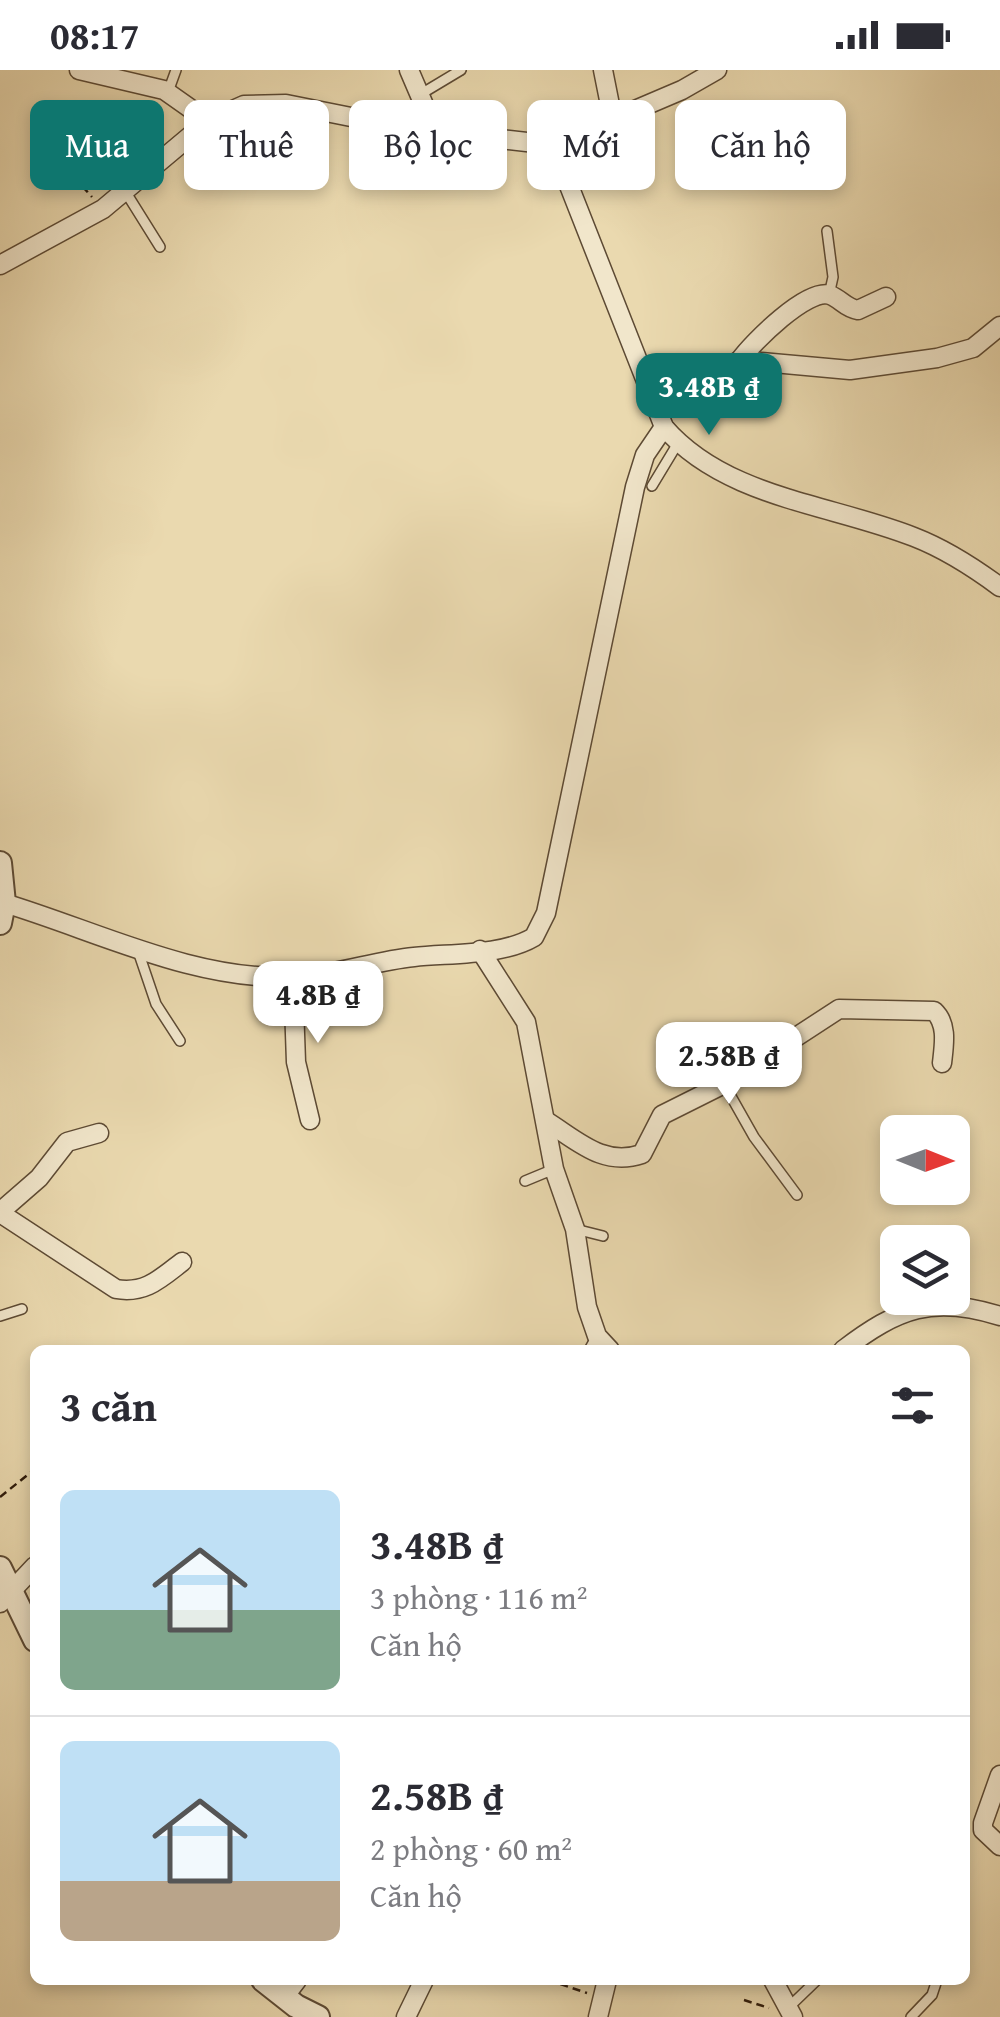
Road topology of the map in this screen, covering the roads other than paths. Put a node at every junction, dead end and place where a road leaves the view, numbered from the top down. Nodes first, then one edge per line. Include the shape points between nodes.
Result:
1 (80, 70) edge
2 (176, 70) edge
3 (410, 70) edge
4 (461, 70) edge
5 (603, 70) edge
6 (718, 70) edge
7 (168, 92) junction
8 (420, 95) junction
9 (422, 100) edge
10 (610, 100) edge
11 (655, 100) edge
12 (184, 104) edge
13 (184, 141) edge
14 (571, 190) edge
15 (125, 191) junction
16 (827, 232) dead end
17 (160, 247) dead end
18 (0, 265) edge
19 (829, 295) junction
20 (886, 297) dead end
21 (1000, 326) edge
22 (740, 360) junction
23 (648, 380) junction
24 (664, 427) junction
25 (678, 443) junction
26 (652, 486) dead end
27 (1000, 587) edge
28 (0, 863) edge
29 (2, 913) edge
30 (138, 948) junction
31 (480, 950) junction
32 (293, 977) junction
33 (180, 1041) dead end
34 (942, 1063) dead end
35 (724, 1084) junction
36 (310, 1120) dead end
37 (546, 1121) junction
38 (99, 1133) dead end
39 (554, 1168) junction
40 (525, 1181) dead end
41 (797, 1195) dead end
42 (0, 1212) edge
43 (576, 1228) junction
44 (603, 1236) dead end
45 (182, 1262) dead end
46 (22, 1309) dead end
47 (0, 1316) edge
48 (1000, 1316) edge
49 (865, 1342) edge
50 (599, 1345) edge
51 (0, 1568) edge
52 (30, 1571) edge
53 (5, 1598) edge
54 (30, 1633) edge
55 (1000, 1775) edge
56 (1000, 1846) edge
57 (269, 1985) edge
58 (422, 1985) edge
59 (775, 1985) edge
60 (812, 1985) edge
61 (935, 1985) edge
62 (291, 2000) edge
63 (786, 2013) edge
64 (318, 2017) edge
65 (406, 2017) edge
66 (911, 2017) edge

1 - 7 street
2 - 7 lane
3 - 8 street
4 - 8 lane
5 - 10 street
6 - 11 street
7 - 12 street
8 - 9 street
13 - 15 street
14 - 23 street
15 - 17 lane
15 - 18 street
16 - 19 lane
19 - 20 street via 858,310
19 - 22 street via 784,317
21 - 22 street via 966,352 862,369
22 - 23 street via 705,380
23 - 24 street
24 - 25 street
24 - 31 street via 634,487 542,926 522,944
25 - 26 lane
25 - 27 street via 739,480 916,538
28 - 29 street
29 - 30 street
30 - 32 street via 220,970
30 - 33 lane via 156,1004
31 - 32 street
31 - 37 street via 526,1022
32 - 36 street via 296,1062
34 - 35 street via 945,1039 934,1011 839,1009
35 - 37 street via 662,1115 646,1150 623,1160 601,1157
35 - 41 lane
37 - 39 street
38 - 42 street via 67,1142
39 - 40 lane
39 - 43 street
42 - 45 street via 116,1289 150,1286
43 - 44 lane
43 - 50 street
46 - 47 lane
48 - 49 street via 928,1304
51 - 53 street
52 - 53 street
53 - 54 street
55 - 56 street via 982,1823
57 - 62 street
58 - 65 street
59 - 63 street
60 - 63 lane
61 - 66 lane
62 - 64 street

